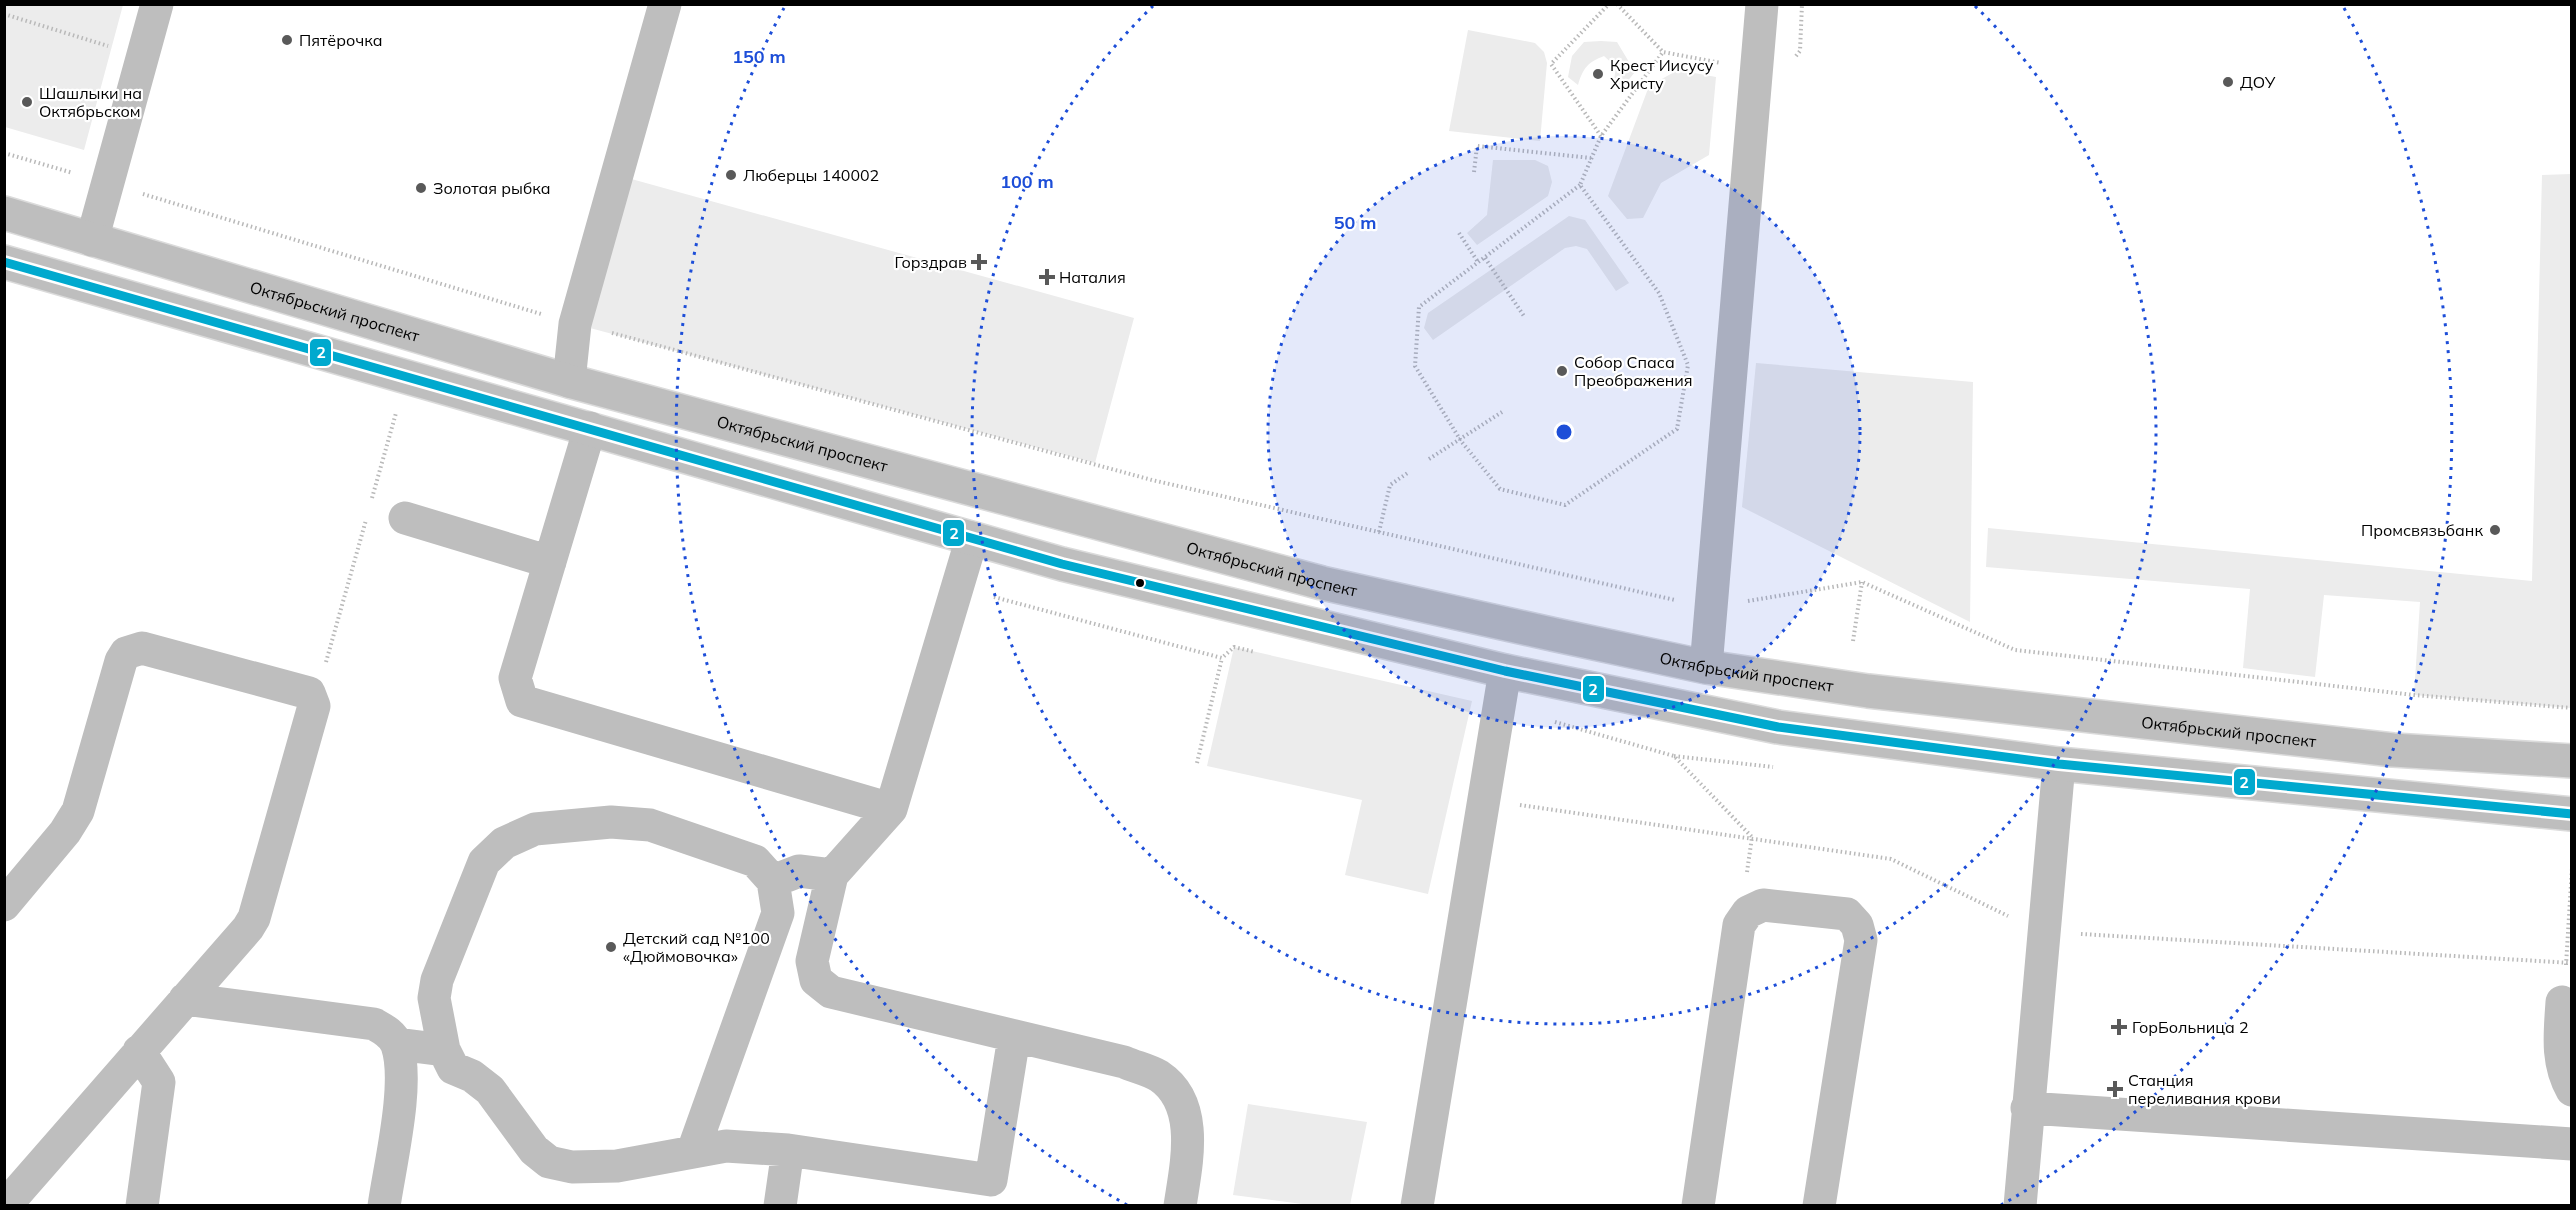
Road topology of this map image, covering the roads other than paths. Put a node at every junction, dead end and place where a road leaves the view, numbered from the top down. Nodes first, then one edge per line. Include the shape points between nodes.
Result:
1 (158, 4) edge
2 (665, 4) edge
3 (1762, 4) edge
4 (4, 213) edge
5 (92, 240) junction
6 (4, 262) edge
7 (569, 381) junction
8 (590, 428) junction
9 (405, 518) dead end
10 (972, 538) junction
11 (550, 562) junction
12 (1706, 667) junction
13 (1505, 671) junction
14 (2571, 761) edge
15 (2059, 764) junction
16 (891, 809) junction
17 (2571, 814) edge
18 (832, 875) junction
19 (773, 882) junction
20 (4, 905) edge
21 (185, 999) junction
22 (2562, 1002) road end
23 (1014, 1037) junction
24 (397, 1044) junction
25 (444, 1050) junction
26 (139, 1051) junction
27 (2571, 1090) edge
28 (2027, 1108) junction
29 (2571, 1144) edge
30 (788, 1150) junction
31 (693, 1151) junction
32 (989, 1193) edge
33 (5, 1206) edge
34 (142, 1206) edge
35 (384, 1206) edge
36 (780, 1206) edge
37 (1180, 1206) edge
38 (1417, 1206) edge
39 (1698, 1206) edge
40 (1819, 1206) edge
41 (2020, 1206) edge

1 - 5 main road
2 - 7 main road via 575,324
3 - 12 main road
4 - 5 main road, Октябрьский проспект
5 - 7 main road, Октябрьский проспект
6 - 8 main road
7 - 12 main road, Октябрьский проспект via 1322,583
8 - 10 main road
8 - 11 main road
9 - 11 main road
10 - 13 main road via 1062,564
10 - 16 main road
11 - 16 main road via 515,678 522,701
12 - 14 main road, Октябрьский проспект via 2064,715 2393,750
13 - 15 main road via 1778,727
13 - 38 main road
15 - 17 main road
15 - 28 main road
16 - 18 main road
18 - 19 main road via 799,871
18 - 23 main road via 812,961 816,980 831,992
19 - 25 main road via 755,861 650,825 611,822 535,829 504,843 484,862 437,980 434,998
19 - 31 main road via 778,913
20 - 21 main road via 65,832 78,810 126,653 142,648 303,690 313,699 314,706 254,918
21 - 24 main road via 374,1024 387,1031
21 - 26 main road
22 - 27 main road via 2559,1052
23 - 32 main road
23 - 37 main road via 1124,1062 1158,1076 1176,1093 1185,1119 1188,1149
24 - 25 main road
24 - 35 main road via 402,1079
25 - 31 main road via 453,1068 490,1090 534,1150 549,1162 572,1167 616,1166
26 - 33 main road
26 - 34 main road via 159,1082
28 - 29 main road
28 - 41 main road
30 - 31 main road via 726,1146
30 - 32 main road
30 - 36 main road
39 - 40 main road via 1739,925 1748,912 1762,904 1847,914 1857,926 1861,940

